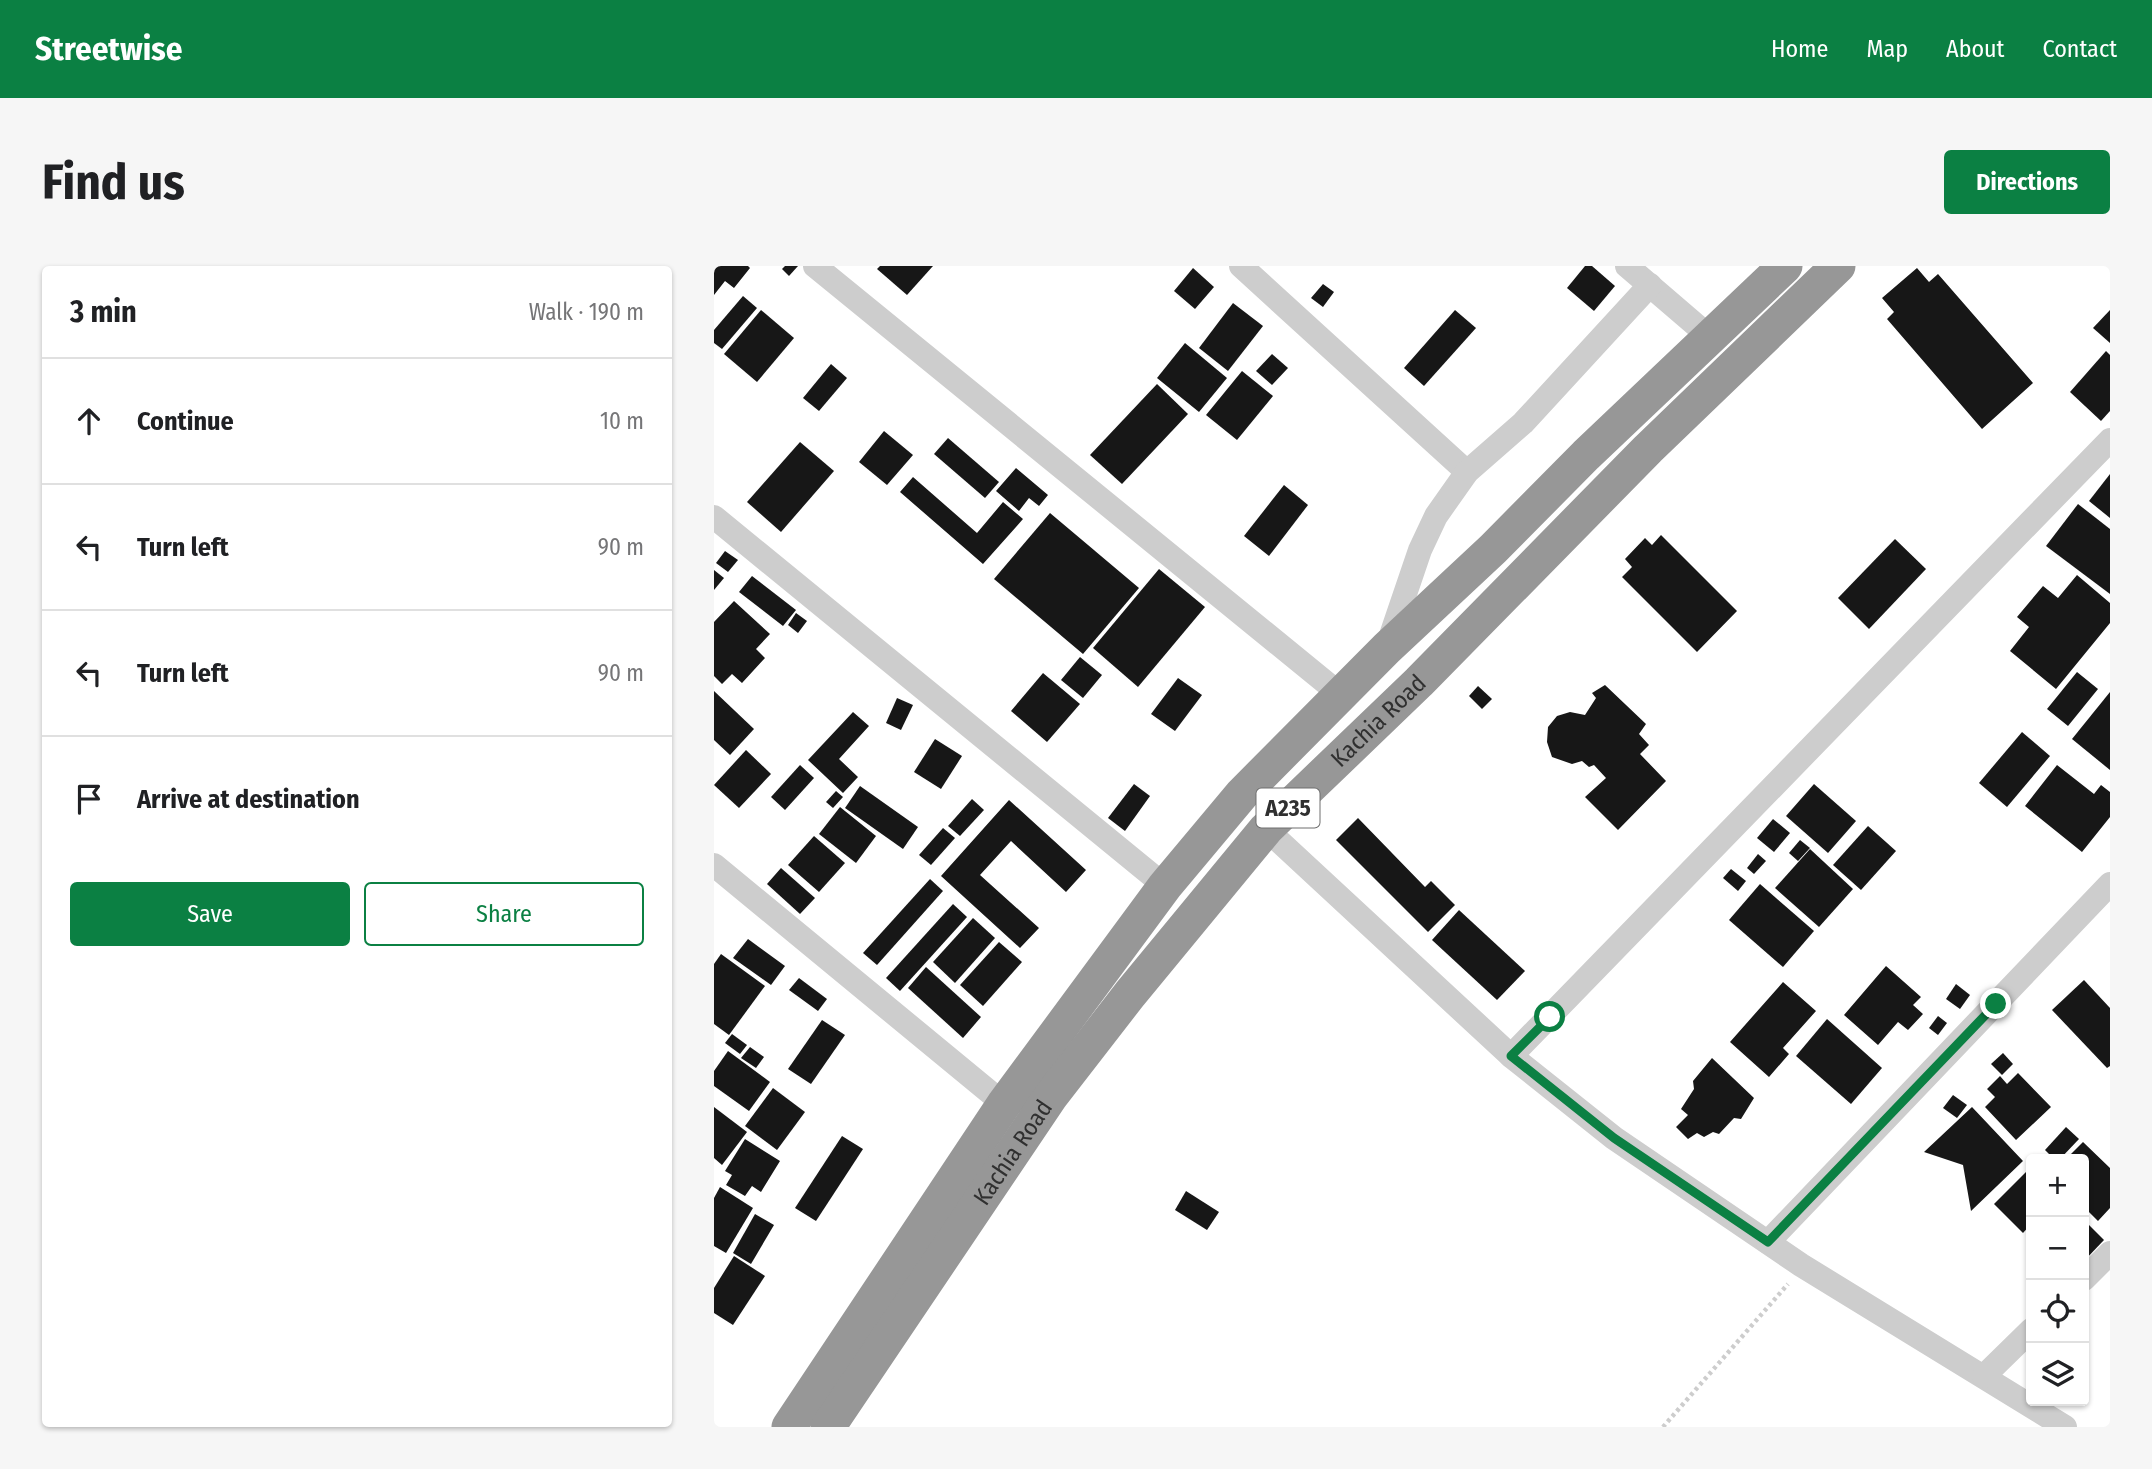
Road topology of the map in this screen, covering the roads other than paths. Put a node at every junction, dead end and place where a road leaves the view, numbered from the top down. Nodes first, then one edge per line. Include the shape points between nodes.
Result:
1 (815, 266) edge
2 (1241, 266) edge
3 (1627, 266) edge
4 (1785, 266) edge
5 (1838, 266) edge
6 (1650, 285) junction
7 (1711, 338) junction
8 (2110, 440) edge
9 (1467, 472) junction
10 (714, 517) edge
11 (1437, 601) junction
12 (1467, 632) junction
13 (1387, 648) junction
14 (1341, 695) junction
15 (1266, 829) junction
16 (714, 865) edge
17 (2110, 884) edge
18 (1165, 886) junction
19 (1511, 1056) junction
20 (1004, 1104) junction
21 (1768, 1242) junction
22 (2110, 1254) edge
23 (2089, 1274) edge
24 (2026, 1335) edge
25 (1984, 1376) junction
26 (789, 1427) edge
27 (828, 1427) edge
28 (2065, 1427) edge

1 - 14 street
2 - 9 street
3 - 6 street
4 - 7 highway, Kachia Road / A235
5 - 12 highway, Kachia Road / A235
6 - 7 street
6 - 9 street via 1523,423
7 - 11 highway, Kachia Road / A235
8 - 19 street
9 - 13 street via 1436,516 1420,551
10 - 18 street
11 - 12 highway
11 - 13 highway, Kachia Road / A235
12 - 15 highway, Kachia Road / A235
13 - 14 highway, Kachia Road / A235
14 - 18 highway, Kachia Road / A235 via 1242,794
15 - 19 street
15 - 27 highway, Kachia Road / A235 via 1051,1096
16 - 20 street
17 - 21 street
18 - 20 highway, Kachia Road / A235
19 - 21 street via 1614,1138
20 - 26 highway, Kachia Road / A235
21 - 25 street
22 - 23 street
24 - 25 street
25 - 28 street

